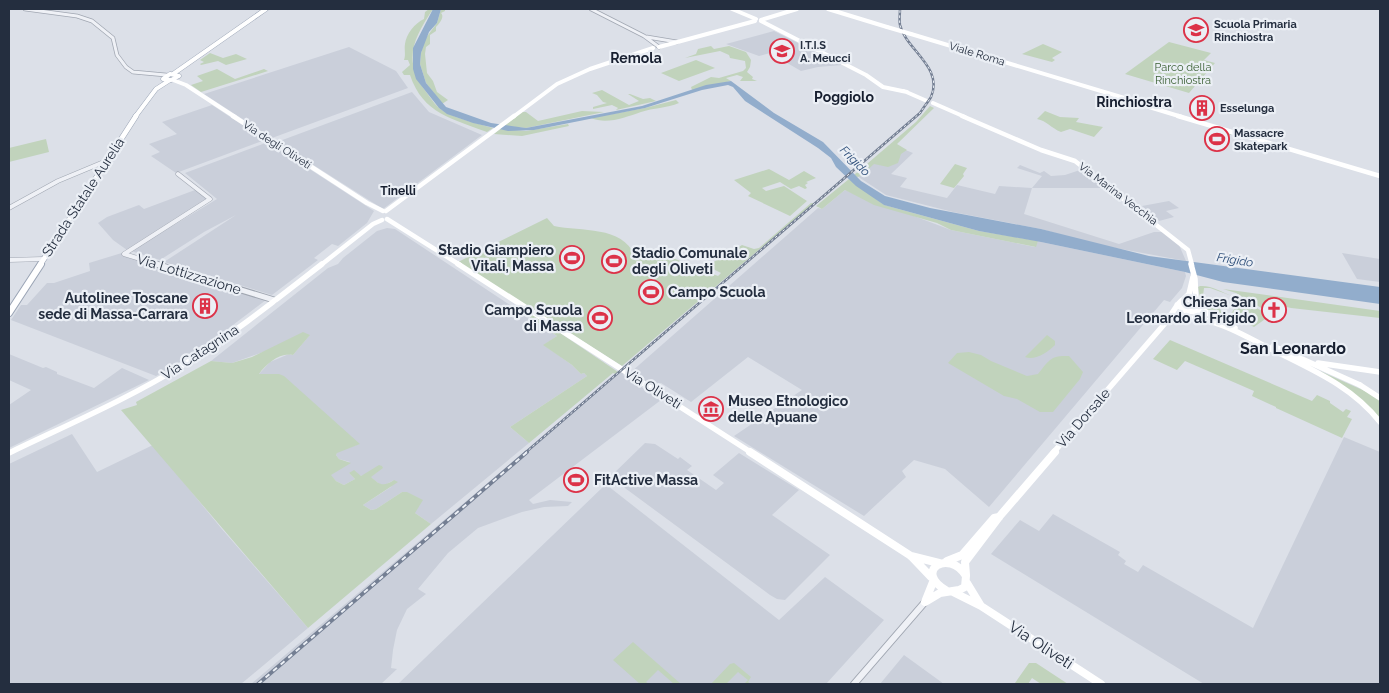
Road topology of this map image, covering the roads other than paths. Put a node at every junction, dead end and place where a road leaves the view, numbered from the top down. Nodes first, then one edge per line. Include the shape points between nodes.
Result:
1 (25, 9) edge
2 (266, 9) edge
3 (591, 9) edge
4 (732, 9) edge
5 (797, 9) edge
6 (828, 9) edge
7 (758, 20) junction
8 (644, 36) junction
9 (658, 39) junction
10 (651, 42) junction
11 (674, 42) junction
12 (660, 47) junction
13 (653, 48) joint
14 (639, 53) junction
15 (171, 78) junction
16 (927, 101) dead end
17 (933, 103) dead end
18 (106, 162) junction
19 (178, 174) dead end
20 (1380, 176) edge
21 (9, 208) edge
22 (383, 216) junction
23 (43, 259) junction
24 (9, 260) edge
25 (1193, 277) junction
26 (274, 300) junction
27 (1183, 300) junction
28 (1197, 304) junction
29 (1177, 305) junction
30 (1191, 312) junction
31 (9, 313) edge
32 (1169, 320) junction
33 (1245, 336) junction
34 (1254, 340) junction
35 (1265, 342) junction
36 (1380, 372) edge
37 (1372, 392) dead end
38 (1380, 396) edge
39 (1380, 422) edge
40 (9, 452) edge
41 (999, 516) junction
42 (911, 556) junction
43 (941, 563) junction
44 (932, 579) junction
45 (966, 579) junction
46 (950, 592) junction
47 (925, 602) junction
48 (981, 606) junction
49 (854, 684) edge
50 (1101, 684) edge

1 - 15 street via 88,19 113,38 117,55 128,69
2 - 15 main road, Strada Statale Aurelia
3 - 8 street
4 - 7 main road
5 - 7 main road
6 - 20 main road, Viale Roma, bridge
7 - 11 main road
7 - 16 main road via 886,86
8 - 9 street
8 - 10 street
9 - 10 street
9 - 11 street
10 - 12 street
10 - 13 street
11 - 12 main road
12 - 14 main road
13 - 14 main road
14 - 22 main road, Via Catagnina via 566,79
15 - 18 main road, Strada Statale Aurelia via 145,101
15 - 22 main road, Via degli Oliveti
17 - 25 main road, Via Marina Vecchia via 1083,166 1184,245 1190,254
18 - 21 street via 58,181
18 - 23 main road, Strada Statale Aurelia
19 - 26 street, Via Lottizzazione via 210,199 124,254
22 - 26 main road, Via Catagnina
22 - 42 main road, Via Oliveti
23 - 24 street
23 - 31 main road, Strada Statale Aurelia
25 - 27 main road, Via Marina Vecchia via 1189,294
25 - 28 main road, Via Marina Vecchia
26 - 40 main road, Via Catagnina via 181,366
27 - 28 main road
27 - 29 main road, Via Dorsale
28 - 30 main road via 1198,311
28 - 35 main road via 1220,321
29 - 30 main road
29 - 32 main road, Via Dorsale
30 - 32 main road, Via Dorsale
30 - 33 main road
32 - 33 main road via 1194,317
32 - 41 main road, Via Dorsale
33 - 34 main road
34 - 37 main road
34 - 39 main road via 1347,389
35 - 36 main road via 1328,366
35 - 38 main road, bridge
41 - 43 main road, Via Dorsale via 962,555
41 - 45 main road, Via Dorsale via 966,562
42 - 43 main road, Via Oliveti
42 - 44 main road, Via Oliveti
43 - 44 main road via 932,570
43 - 45 main road via 959,566
44 - 46 main road
44 - 47 main road
45 - 46 main road via 962,590
45 - 48 main road, Via Oliveti
46 - 47 main road
46 - 48 main road, Via Oliveti
47 - 49 street
48 - 50 main road, Via Oliveti

